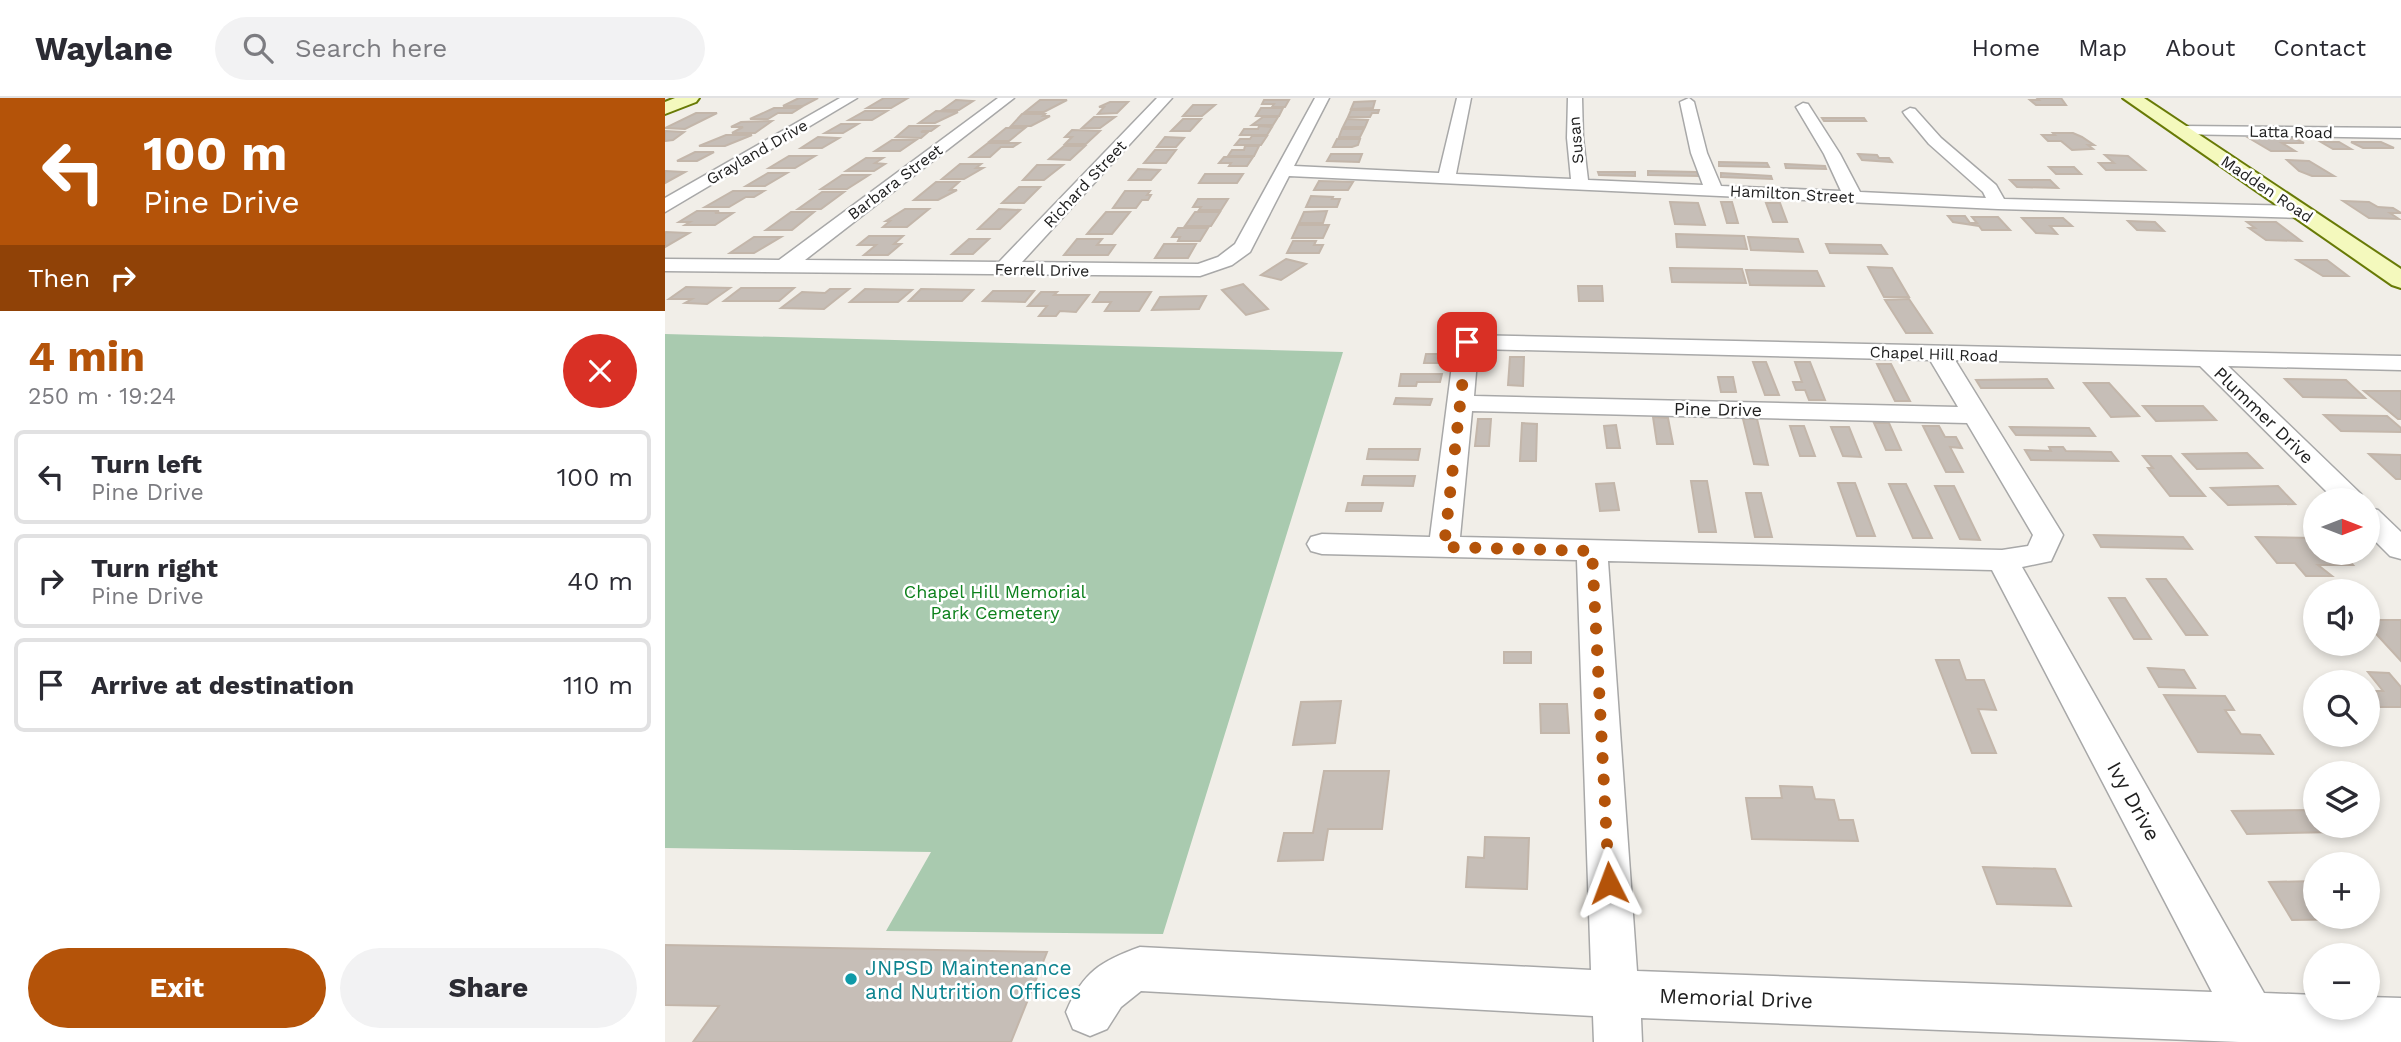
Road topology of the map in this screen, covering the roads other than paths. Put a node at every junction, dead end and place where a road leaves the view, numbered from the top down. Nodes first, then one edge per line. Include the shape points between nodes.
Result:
1 (690, 98) edge
2 (850, 98) edge
3 (1007, 98) edge
4 (1165, 98) edge
5 (1322, 98) edge
6 (1464, 98) edge
7 (1575, 98) edge
8 (2132, 98) edge
9 (1687, 102) dead end
10 (1803, 107) dead end
11 (665, 109) edge
12 (1910, 112) dead end
13 (2181, 131) junction
14 (2401, 134) edge
15 (1283, 171) junction
16 (1446, 178) junction
17 (1580, 183) junction
18 (1713, 190) junction
19 (1853, 197) junction
20 (1998, 204) junction
21 (665, 206) edge
22 (2301, 212) junction
23 (665, 265) edge
24 (783, 267) junction
25 (1004, 269) junction
26 (2401, 280) edge
27 (1939, 354) junction
28 (2207, 359) junction
29 (2401, 363) edge
30 (1461, 404) junction
31 (1976, 415) junction
32 (2339, 488) edge
33 (2380, 529) edge
34 (1322, 544) dead end
35 (1444, 547) junction
36 (2401, 549) edge
37 (1592, 551) junction
38 (2002, 560) junction
39 (1615, 994) junction
40 (1090, 1012) dead end
41 (2401, 1022) edge
42 (2258, 1029) edge
43 (1618, 1042) edge

1 - 11 street
2 - 21 street, Grayland Drive
3 - 24 street, Barbara Street
4 - 25 street, Richard Street
5 - 15 street, Ferrell Drive
6 - 16 street
7 - 17 street, Susan
8 - 13 street, Madden Road
9 - 18 street
10 - 19 street
12 - 20 street via 1935,141 1990,189
13 - 14 street, Latta Road
13 - 22 street, Madden Road
15 - 16 street, Hamilton Street
15 - 25 street, Ferrell Drive via 1243,248 1216,265 1175,272
16 - 17 street, Hamilton Street
17 - 18 street, Hamilton Street
18 - 19 street, Hamilton Street
19 - 20 street, Hamilton Street
20 - 22 street, Hamilton Street
22 - 26 street, Madden Road
23 - 24 street, Ferrell Drive
24 - 25 street, Ferrell Drive
27 - 28 street, Chapel Hill Road
27 - 30 street, Chapel Hill Road via 1467,342
27 - 31 street
28 - 29 street, Chapel Hill Road
28 - 32 street, Plummer Drive
30 - 31 street, Pine Drive
30 - 35 street
31 - 38 street via 2048,535 2040,554
33 - 36 street
34 - 35 street
35 - 37 street
37 - 38 street
37 - 39 street
38 - 42 street, Ivy Drive
39 - 40 street, Memorial Drive via 1140,969 1107,987
39 - 42 street, Memorial Drive
39 - 43 street
41 - 42 street, Memorial Drive

